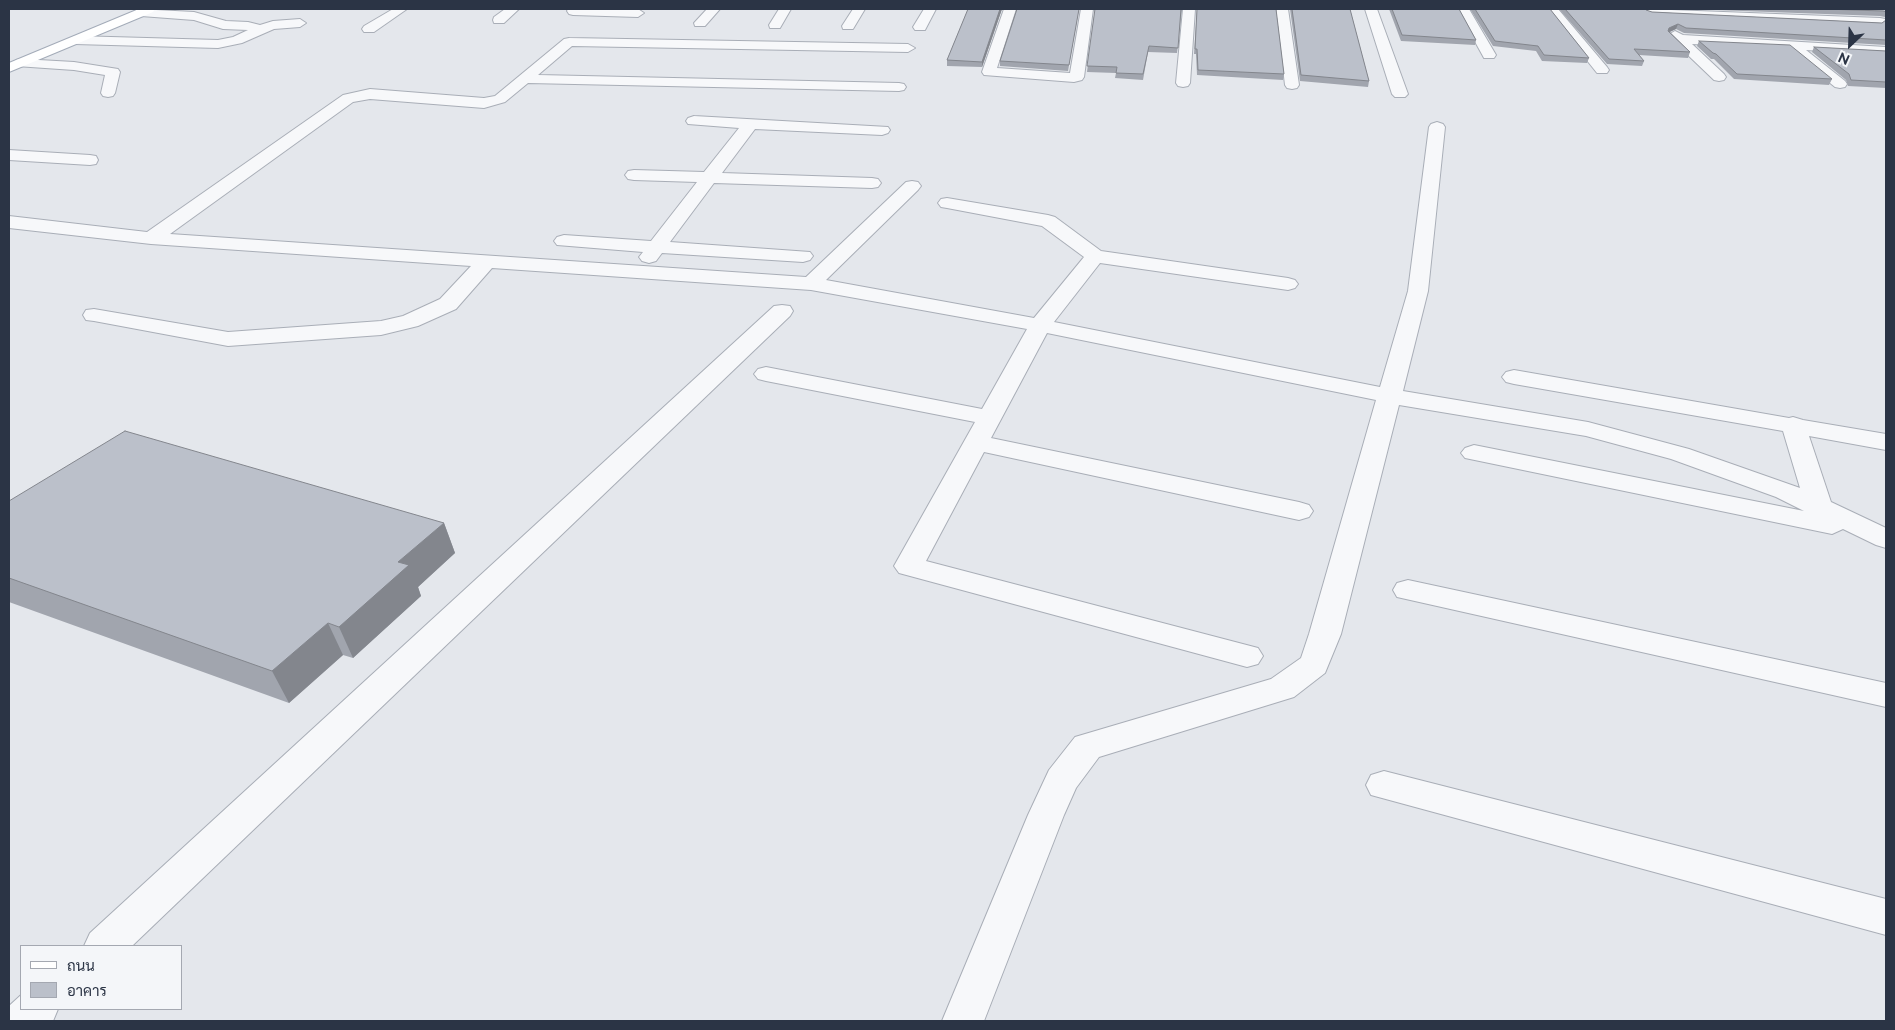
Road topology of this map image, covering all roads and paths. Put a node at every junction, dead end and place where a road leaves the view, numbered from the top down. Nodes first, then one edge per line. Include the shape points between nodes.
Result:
1 (401, 9) edge
2 (513, 9) edge
3 (714, 9) edge
4 (785, 9) edge
5 (859, 9) edge
6 (930, 9) edge
7 (1010, 9) edge
8 (1087, 9) edge
9 (1189, 9) edge
10 (1282, 9) edge
11 (1371, 9) edge
12 (1463, 9) edge
13 (1552, 9) edge
14 (1860, 9) edge
15 (1649, 10) edge
16 (145, 11) edge
17 (573, 11) dead end
18 (637, 14) edge
19 (180, 15) junction
20 (499, 20) dead end
21 (300, 23) dead end
22 (700, 23) dead end
23 (222, 25) junction
24 (775, 25) dead end
25 (1883, 25) edge
26 (848, 26) dead end
27 (920, 27) dead end
28 (260, 29) junction
29 (369, 29) dead end
30 (1680, 39) junction
31 (76, 40) junction
32 (122, 41) junction
33 (186, 43) junction
34 (1791, 45) junction
35 (908, 48) dead end
36 (1886, 50) edge
37 (9, 52) edge
38 (46, 52) junction
39 (1489, 55) dead end
40 (15, 65) edge
41 (1602, 70) dead end
42 (1719, 77) dead end
43 (524, 79) junction
44 (718, 83) junction
45 (1183, 83) dead end
46 (1840, 84) dead end
47 (1292, 85) dead end
48 (898, 86) dead end
49 (108, 93) dead end
50 (1400, 94) dead end
51 (709, 97) dead end
52 (694, 122) dead end
53 (750, 124) junction
54 (1437, 128) dead end
55 (882, 130) dead end
56 (9, 155) edge
57 (90, 160) dead end
58 (634, 176) dead end
59 (710, 178) junction
60 (872, 183) dead end
61 (912, 186) dead end
62 (947, 203) dead end
63 (9, 222) edge
64 (151, 238) junction
65 (564, 241) dead end
66 (657, 246) junction
67 (803, 256) dead end
68 (1095, 256) junction
69 (486, 262) junction
70 (638, 272) junction
71 (811, 284) junction
72 (1288, 284) dead end
73 (782, 311) dead end
74 (94, 315) dead end
75 (1040, 325) junction
76 (766, 374) dead end
77 (1514, 377) dead end
78 (1390, 396) junction
79 (990, 418) junction
80 (1793, 424) junction
81 (1886, 442) edge
82 (976, 443) junction
83 (1474, 453) dead end
84 (1819, 507) junction
85 (1299, 511) dead end
86 (1881, 536) edge
87 (1408, 590) dead end
88 (1246, 656) dead end
89 (1886, 695) edge
90 (1384, 785) dead end
91 (1886, 917) edge
92 (105, 945) edge
93 (36, 1010) edge
94 (24, 1021) edge
95 (964, 1021) edge

1 - 29 street
2 - 20 street
3 - 22 street
4 - 24 street
5 - 26 street
6 - 27 street
7 - 8 street via 989,72 1074,78 1077,77
9 - 45 street
10 - 47 street
11 - 50 street
12 - 39 street
13 - 41 street
14 - 25 street
15 - 25 street
15 - 30 street
16 - 19 street
16 - 31 main road
17 - 18 street
19 - 23 street via 216,21
19 - 32 street
21 - 28 street
23 - 28 street
23 - 33 street
28 - 33 street via 237,40 218,44
30 - 34 street
30 - 42 street
31 - 32 street
31 - 38 main road
32 - 33 street
34 - 36 street
34 - 46 street
35 - 43 street via 574,41 566,43
37 - 38 street
38 - 40 main road
40 - 49 street via 74,66 112,72
43 - 44 street
43 - 64 street via 500,99 484,103 370,94 348,98
44 - 48 street
44 - 51 street
52 - 53 street
53 - 55 street
53 - 59 street
54 - 78 street via 1418,291
56 - 57 street
58 - 59 street
59 - 60 street
59 - 66 street
61 - 71 street
62 - 68 street via 1048,221
63 - 64 street
64 - 69 street
65 - 66 street
66 - 67 street
66 - 70 street
68 - 72 street
68 - 75 street
69 - 70 street
69 - 74 street via 448,304 410,321 381,328 228,338
70 - 71 street
71 - 75 street
73 - 92 street
75 - 78 street
75 - 79 street
76 - 79 street
77 - 80 street
78 - 84 street via 1588,429 1680,454 1785,491
78 - 95 street via 1314,665 1282,688 1087,747 1062,780
79 - 82 street
80 - 81 street
80 - 84 street
82 - 85 street
82 - 88 street via 909,566
83 - 86 street
84 - 86 street
87 - 89 street
90 - 91 street
93 - 94 street

